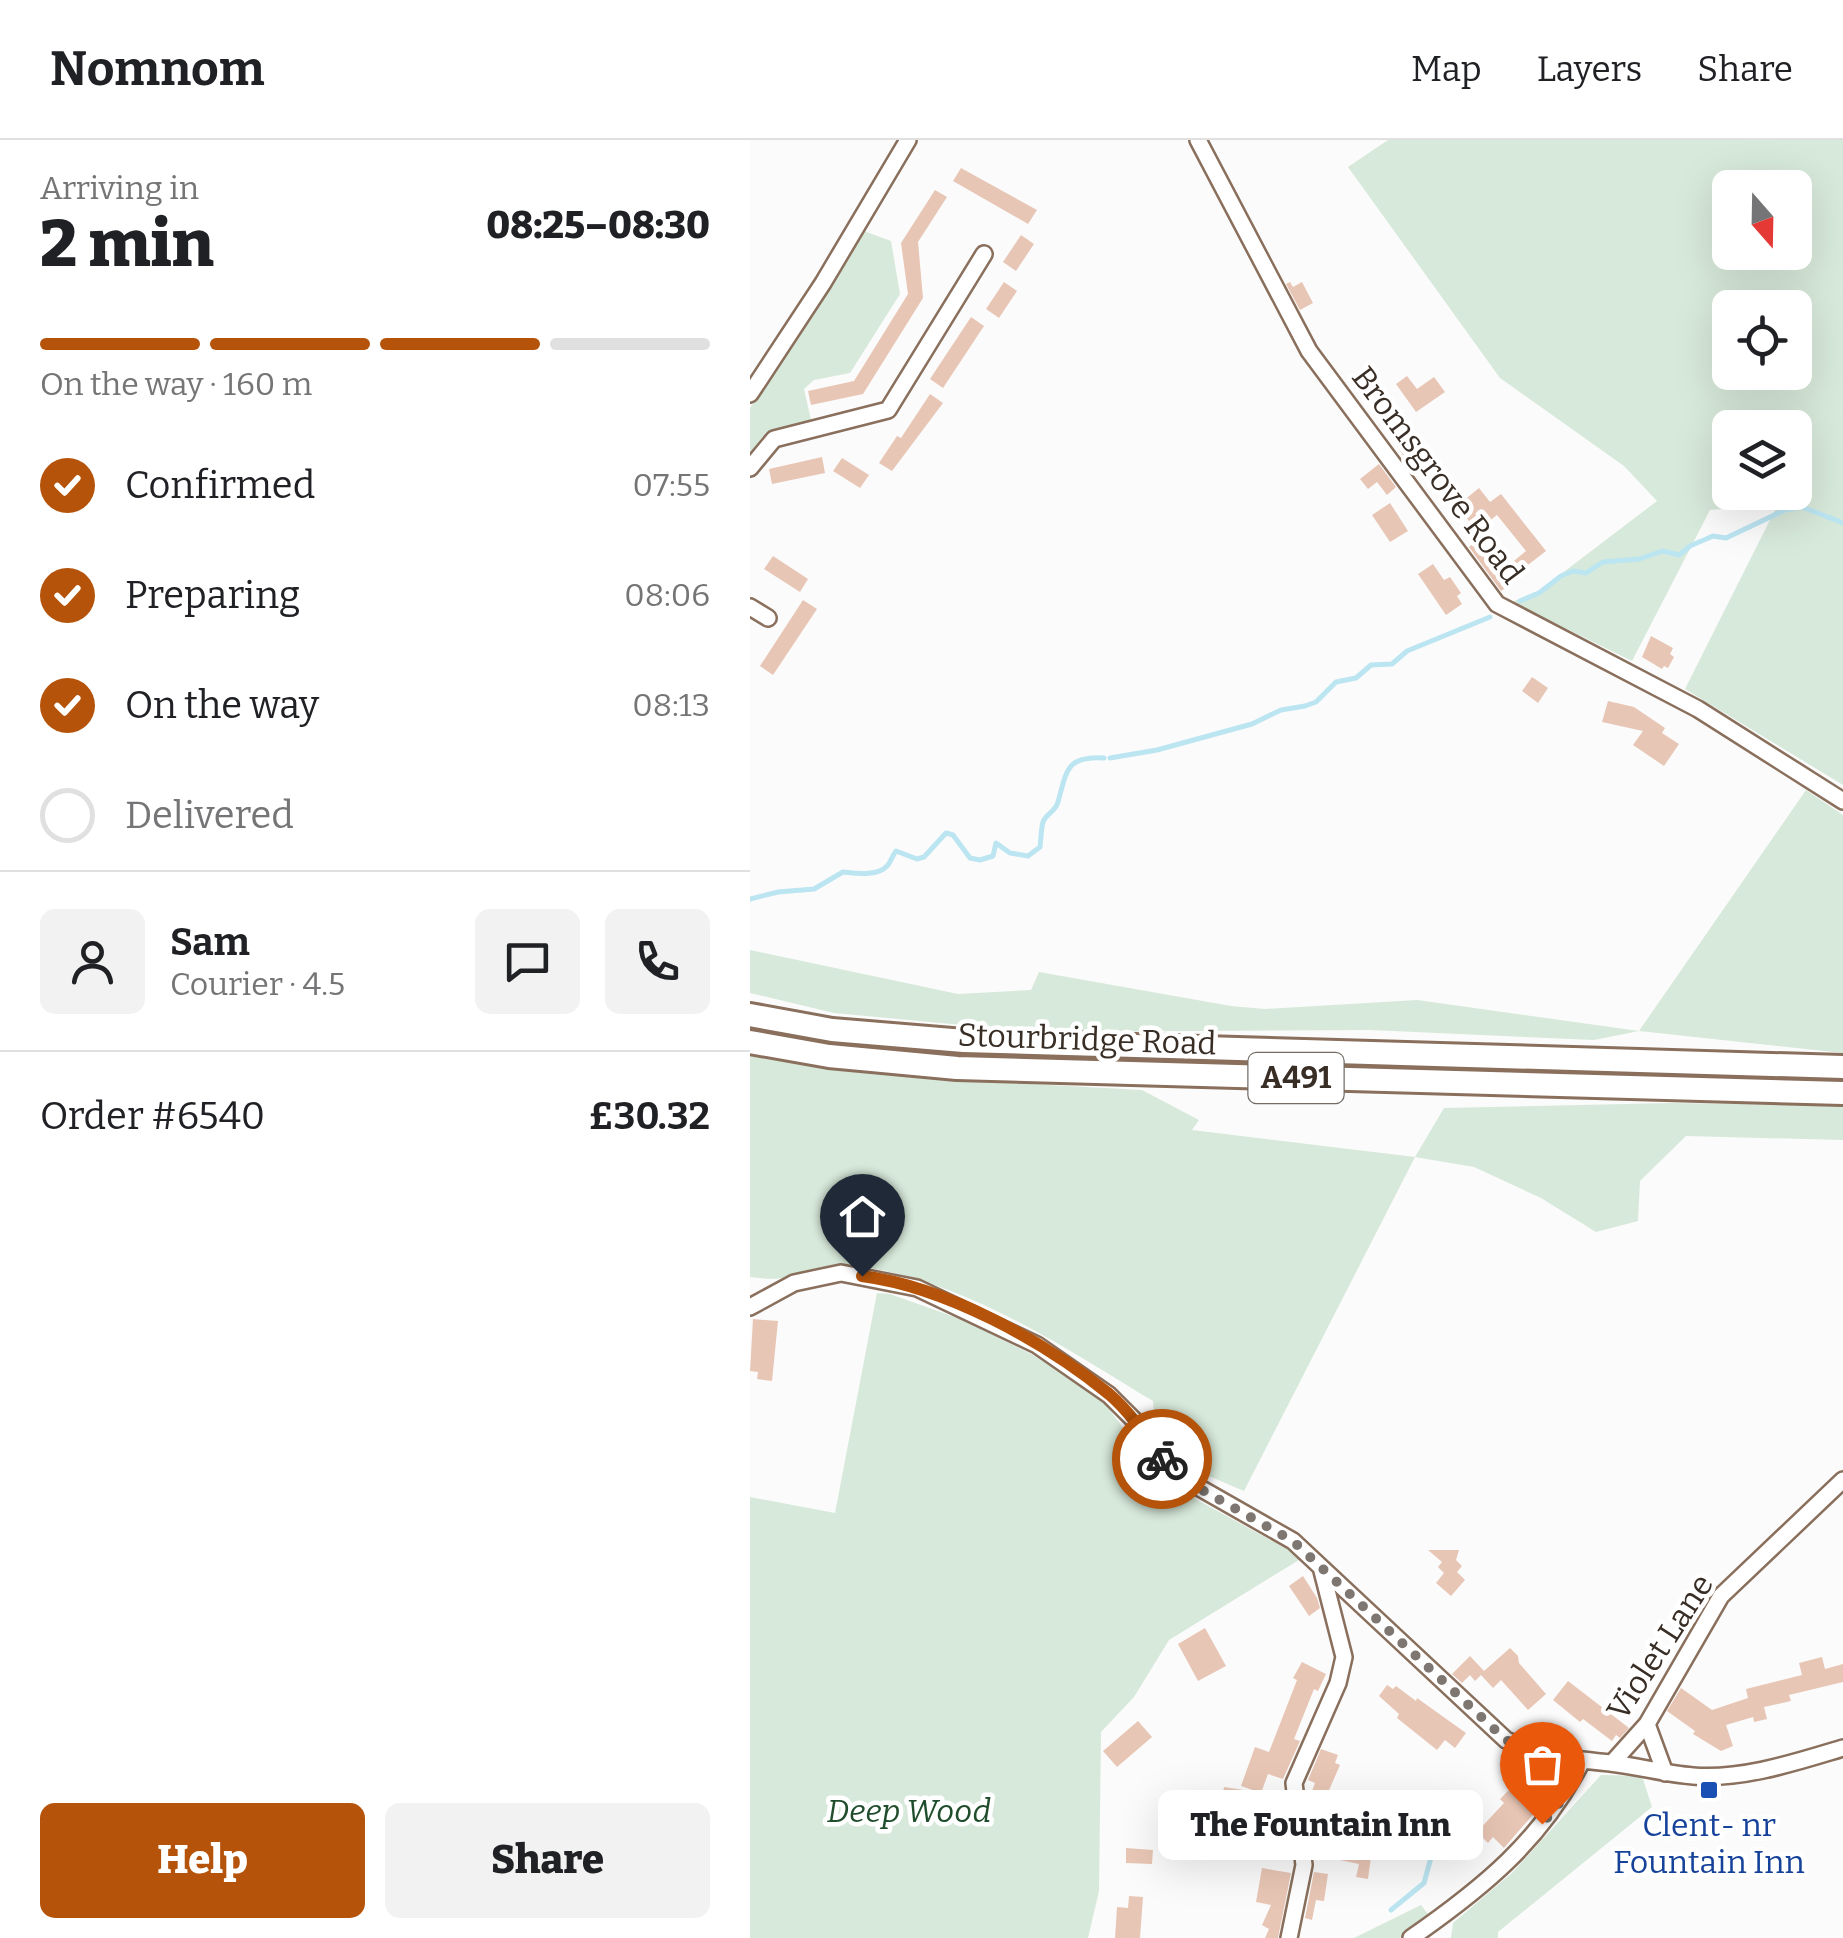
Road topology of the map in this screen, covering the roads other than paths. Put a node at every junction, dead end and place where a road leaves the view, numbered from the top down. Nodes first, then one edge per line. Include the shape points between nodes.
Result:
1 (908, 140) edge
2 (1198, 140) edge
3 (984, 254) dead end
4 (750, 394) edge
5 (750, 468) edge
6 (750, 607) edge
7 (768, 618) dead end
8 (1843, 801) edge
9 (750, 1015) edge
10 (750, 1042) edge
11 (1843, 1068) edge
12 (1843, 1093) edge
13 (750, 1307) edge
14 (1843, 1480) edge
15 (1322, 1571) junction
16 (1648, 1724) junction
17 (1843, 1748) edge
18 (1582, 1761) junction
19 (1612, 1763) junction
20 (1665, 1773) junction
21 (1289, 1938) edge
22 (1410, 1938) edge

1 - 4 street
2 - 8 street, Bromsgrove Road via 1310,350 1497,604 1698,709
3 - 5 street via 888,410 774,439
6 - 7 street
9 - 11 highway, Stourbridge Road / A491 via 832,1030 964,1040
10 - 12 highway, Stourbridge Road / A491 via 956,1068
13 - 15 street via 794,1283 841,1273 917,1288 982,1316 1110,1395 1170,1472 1293,1541
14 - 16 street, Violet Lane via 1721,1596
15 - 18 street via 1506,1740
15 - 21 street via 1344,1657 1294,1783 1304,1865
16 - 19 street, Violet Lane
16 - 20 street
17 - 20 street via 1722,1776
18 - 19 street
18 - 22 street via 1561,1801 1522,1847 1473,1895
19 - 20 street

